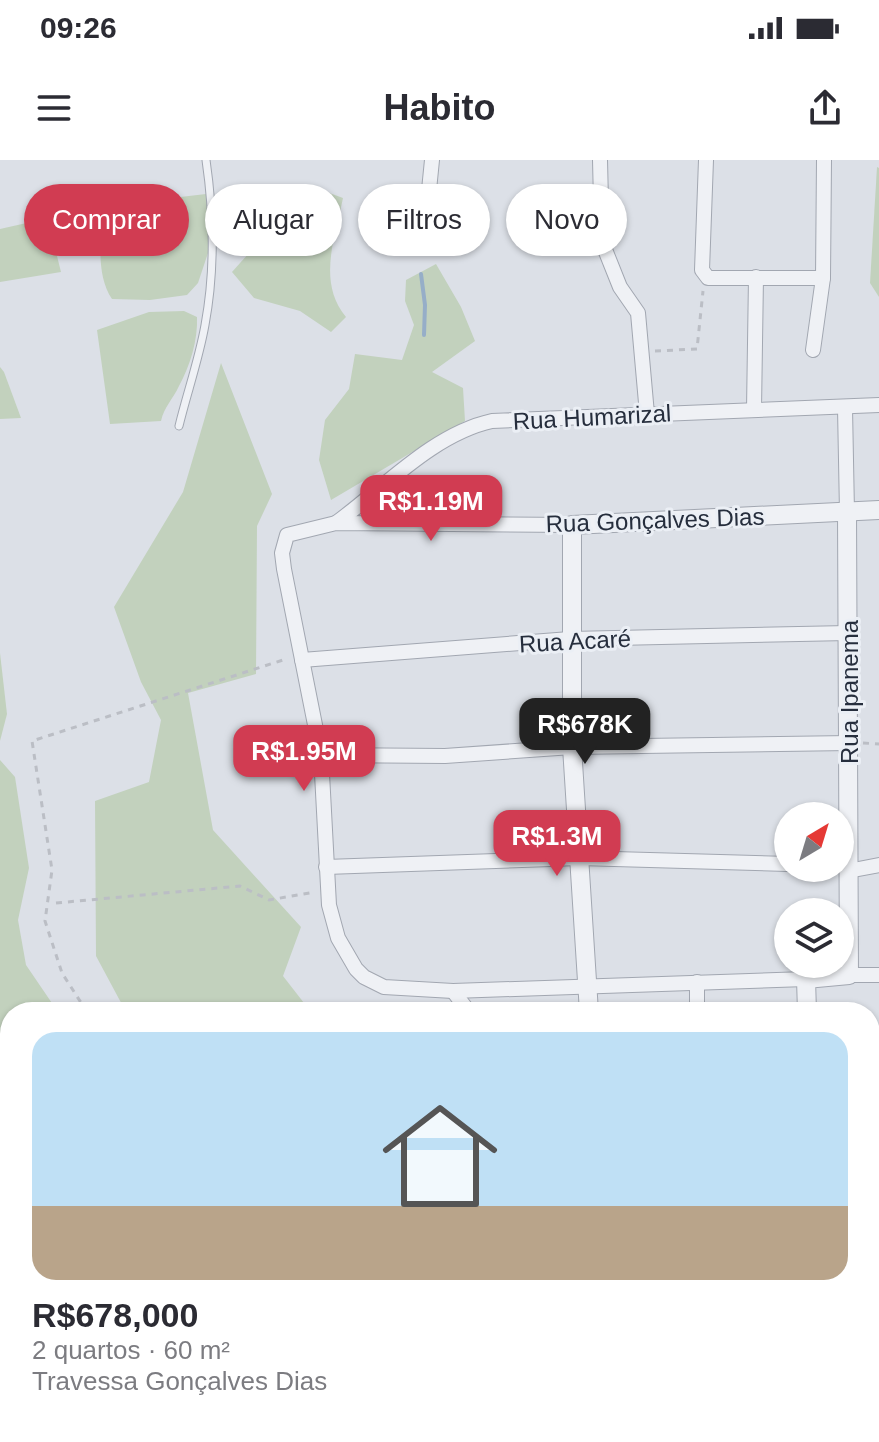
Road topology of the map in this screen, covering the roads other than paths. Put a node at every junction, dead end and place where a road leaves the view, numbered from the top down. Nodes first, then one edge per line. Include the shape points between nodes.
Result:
1 (206, 160) edge
2 (432, 160) edge
3 (600, 160) edge
4 (706, 160) edge
5 (824, 160) edge
6 (430, 184) edge
7 (756, 277) junction
8 (823, 278) junction
9 (813, 350) dead end
10 (879, 405) edge
11 (845, 408) junction
12 (754, 409) junction
13 (647, 414) junction
14 (179, 426) dead end
15 (879, 510) edge
16 (847, 512) junction
17 (336, 523) junction
18 (572, 525) junction
19 (848, 633) junction
20 (570, 639) junction
21 (302, 657) junction
22 (850, 743) junction
23 (572, 747) junction
24 (321, 755) junction
25 (848, 802) edge
26 (579, 858) junction
27 (774, 864) edge
28 (879, 865) edge
29 (326, 867) junction
30 (854, 867) edge
31 (854, 975) edge
32 (879, 975) edge
33 (817, 978) edge
34 (806, 979) junction
35 (697, 982) junction
36 (589, 988) junction
37 (453, 991) junction
38 (461, 1002) edge
39 (589, 1002) edge
40 (697, 1002) edge
41 (807, 1002) edge

1 - 14 lane via 213,231 209,300
2 - 6 street
3 - 13 street via 602,242 638,313
4 - 7 street via 703,273 708,278
5 - 8 street
7 - 8 street
7 - 12 street
8 - 9 street
10 - 11 street, Rua Humarizal
11 - 12 street, Rua Humarizal
11 - 16 street, Rua Ipanema
12 - 13 street, Rua Humarizal
13 - 17 street, Rua Humarizal via 477,425 426,452
15 - 16 street, Rua Gonçalves Dias
16 - 18 street, Rua Gonçalves Dias
16 - 19 street, Rua Ipanema
17 - 18 street, Rua Gonçalves Dias
17 - 21 street, Rua Gonçalves Dias via 287,535 282,556
18 - 20 street
19 - 20 street, Rua Acaré
19 - 22 street, Rua Ipanema
20 - 21 street, Rua Acaré
20 - 23 street
21 - 24 street
22 - 23 street
22 - 25 street, Rua Ipanema
23 - 24 street via 445,756
23 - 26 street
24 - 29 street
26 - 27 street
26 - 29 street
26 - 36 street
28 - 30 street
29 - 37 street via 338,938 364,977 384,987
31 - 32 street
33 - 34 street
34 - 35 street
34 - 41 street
35 - 36 street
35 - 40 street
36 - 37 street
36 - 39 street
37 - 38 street

